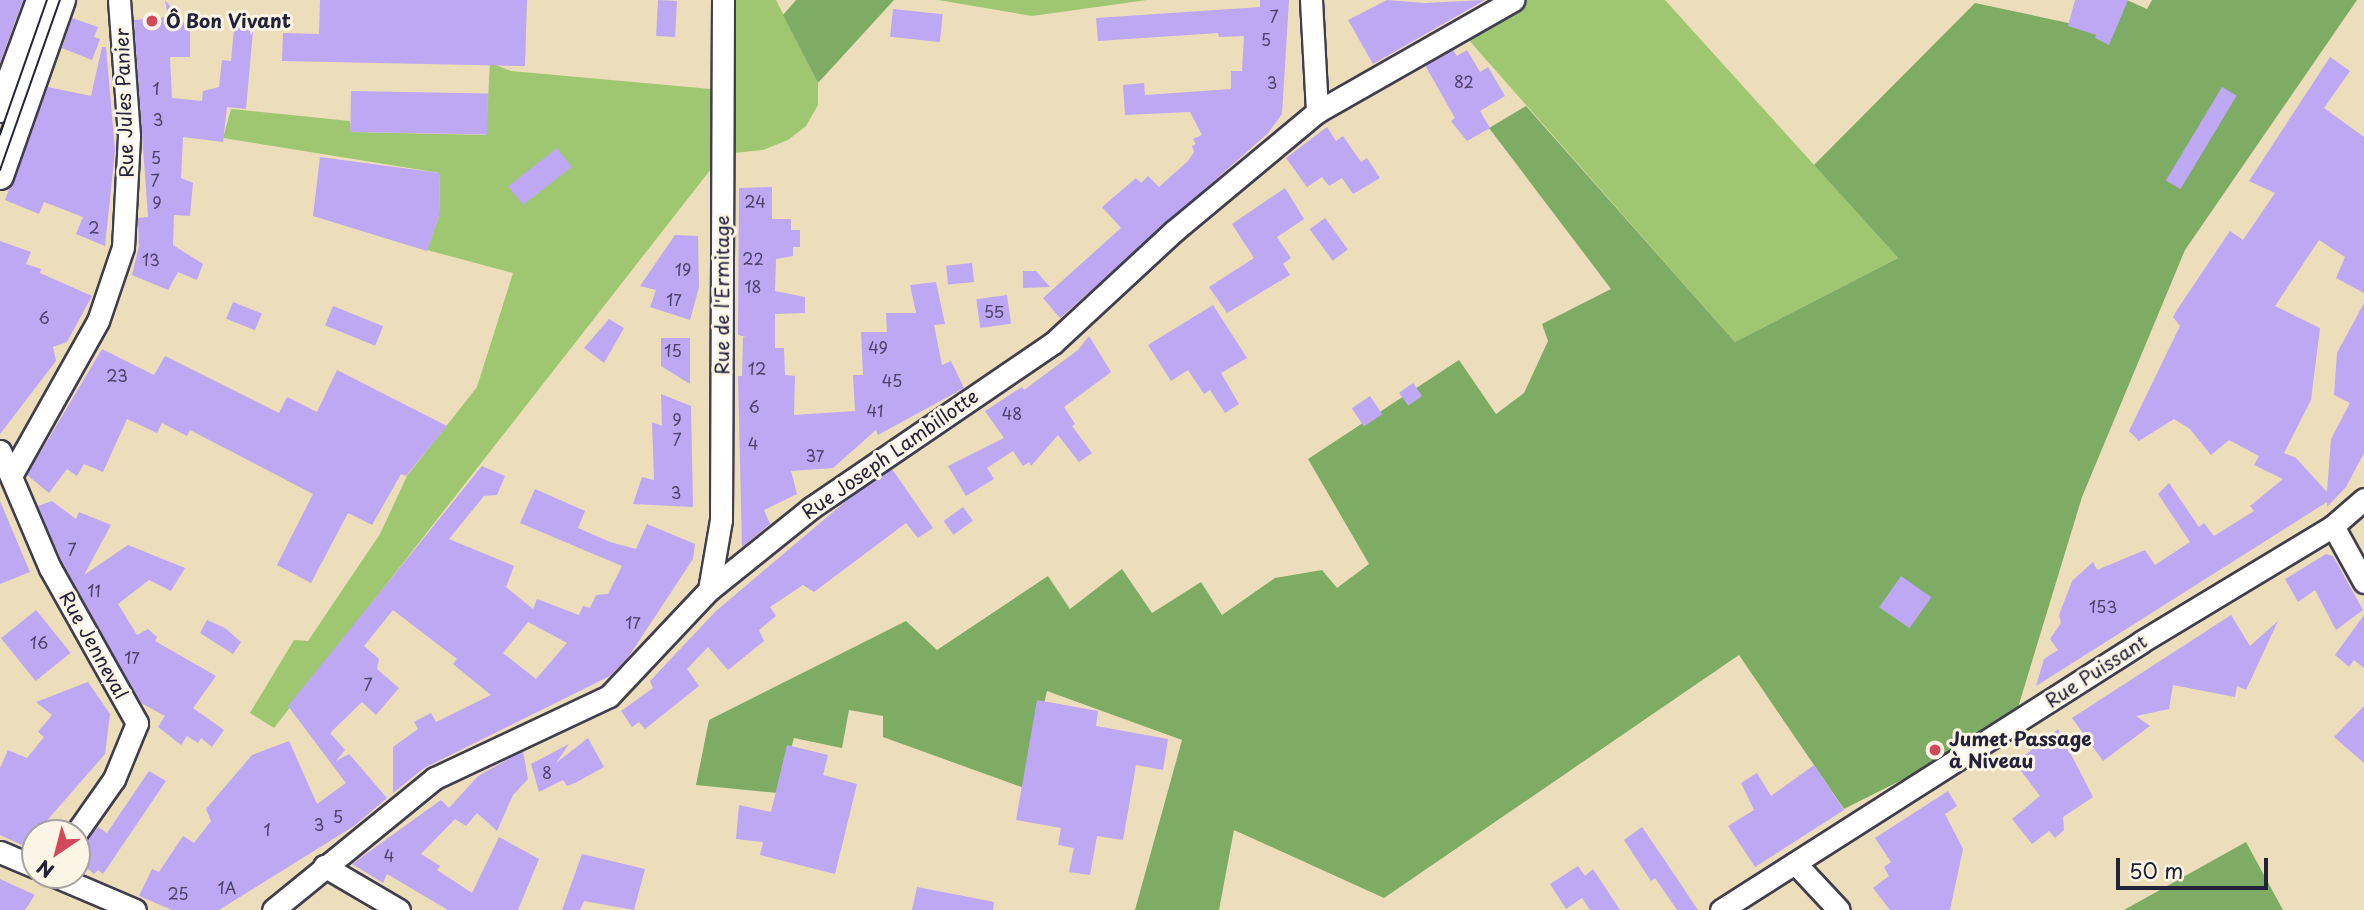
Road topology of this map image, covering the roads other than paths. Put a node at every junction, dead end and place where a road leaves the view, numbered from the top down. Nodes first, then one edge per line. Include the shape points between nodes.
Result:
1 (40, 0) edge
2 (62, 0) edge
3 (119, 0) edge
4 (723, 0) edge
5 (1311, 0) edge
6 (1513, 0) edge
7 (0, 109) edge
8 (1317, 112) junction
9 (0, 176) edge
10 (0, 451) edge
11 (12, 474) junction
12 (2364, 499) edge
13 (2333, 526) junction
14 (2364, 582) edge
15 (709, 590) junction
16 (86, 819) edge
17 (0, 852) edge
18 (21, 861) edge
19 (1795, 863) junction
20 (324, 866) junction
21 (86, 889) edge
22 (135, 910) edge
23 (274, 910) edge
24 (399, 910) edge
25 (1721, 910) edge
26 (1839, 910) edge

1 - 7 main road
2 - 9 main road
3 - 11 street, Rue Jules Panier via 129,136 123,247 98,321
4 - 15 street, Rue de l'Ermitage via 721,520
5 - 8 street
6 - 8 street, Rue Joseph Lambillotte
8 - 15 street, Rue Joseph Lambillotte via 1174,230 1053,342 811,508
10 - 11 street, Rue Jenneval
11 - 16 street, Rue Jenneval via 50,568 137,723 114,779
12 - 13 street, Rue Puissant
13 - 14 street
13 - 19 street, Rue Puissant via 2141,642
15 - 20 street, Rue Joseph Lambillotte via 609,696 435,778
17 - 18 street
19 - 25 street, Rue Puissant
19 - 26 street
20 - 23 street, Rue Joseph Lambillotte
20 - 24 street
21 - 22 street

